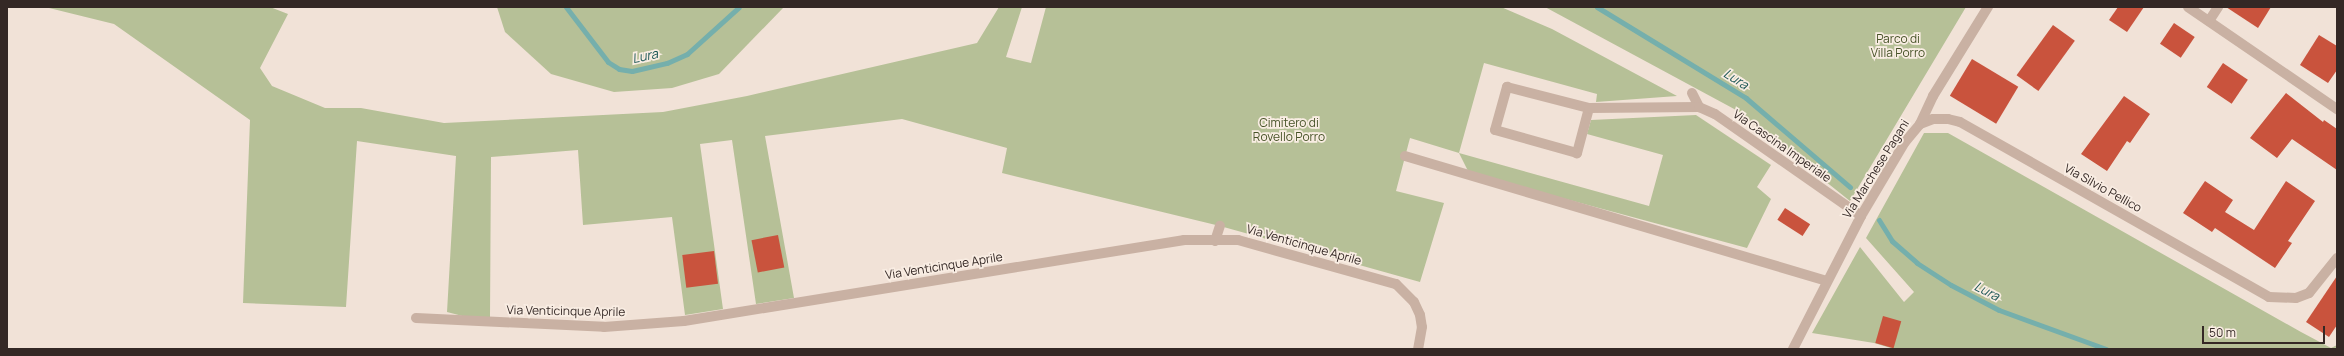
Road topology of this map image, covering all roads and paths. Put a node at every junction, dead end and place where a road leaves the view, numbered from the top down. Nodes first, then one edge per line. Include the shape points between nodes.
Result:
1 (1988, 7) edge
2 (2188, 7) edge
3 (2218, 7) edge
4 (2209, 21) junction
5 (1692, 93) dead end
6 (1699, 107) junction
7 (1588, 108) junction
8 (2337, 109) edge
9 (1920, 124) junction
10 (1405, 156) dead end
11 (1862, 216) junction
12 (1220, 226) dead end
13 (1216, 241) junction
14 (2337, 258) edge
15 (1827, 281) junction
16 (416, 318) dead end
17 (1418, 349) edge
18 (1793, 349) edge

1 - 9 street, Via Marchese Pagani via 1933,96
2 - 4 street
3 - 4 street
4 - 8 street
5 - 6 street
6 - 7 street
6 - 11 street, Via Cascina Imperiale via 1715,114
7 - 7 street via 1507,88 1495,130 1577,153
9 - 11 street, Via Marchese Pagani via 1906,142
9 - 14 street, Via Silvio Pellico via 1933,119 1960,122 2269,297 2296,298 2309,293
10 - 15 street
11 - 15 street, Via Marchese Pagani
12 - 13 street
13 - 16 street, Via Venticinque Aprile via 1184,240 684,321 604,327
13 - 17 street, Via Venticinque Aprile via 1238,240 1396,284 1414,302 1420,314 1422,327
15 - 18 street, Via Marchese Pagani

